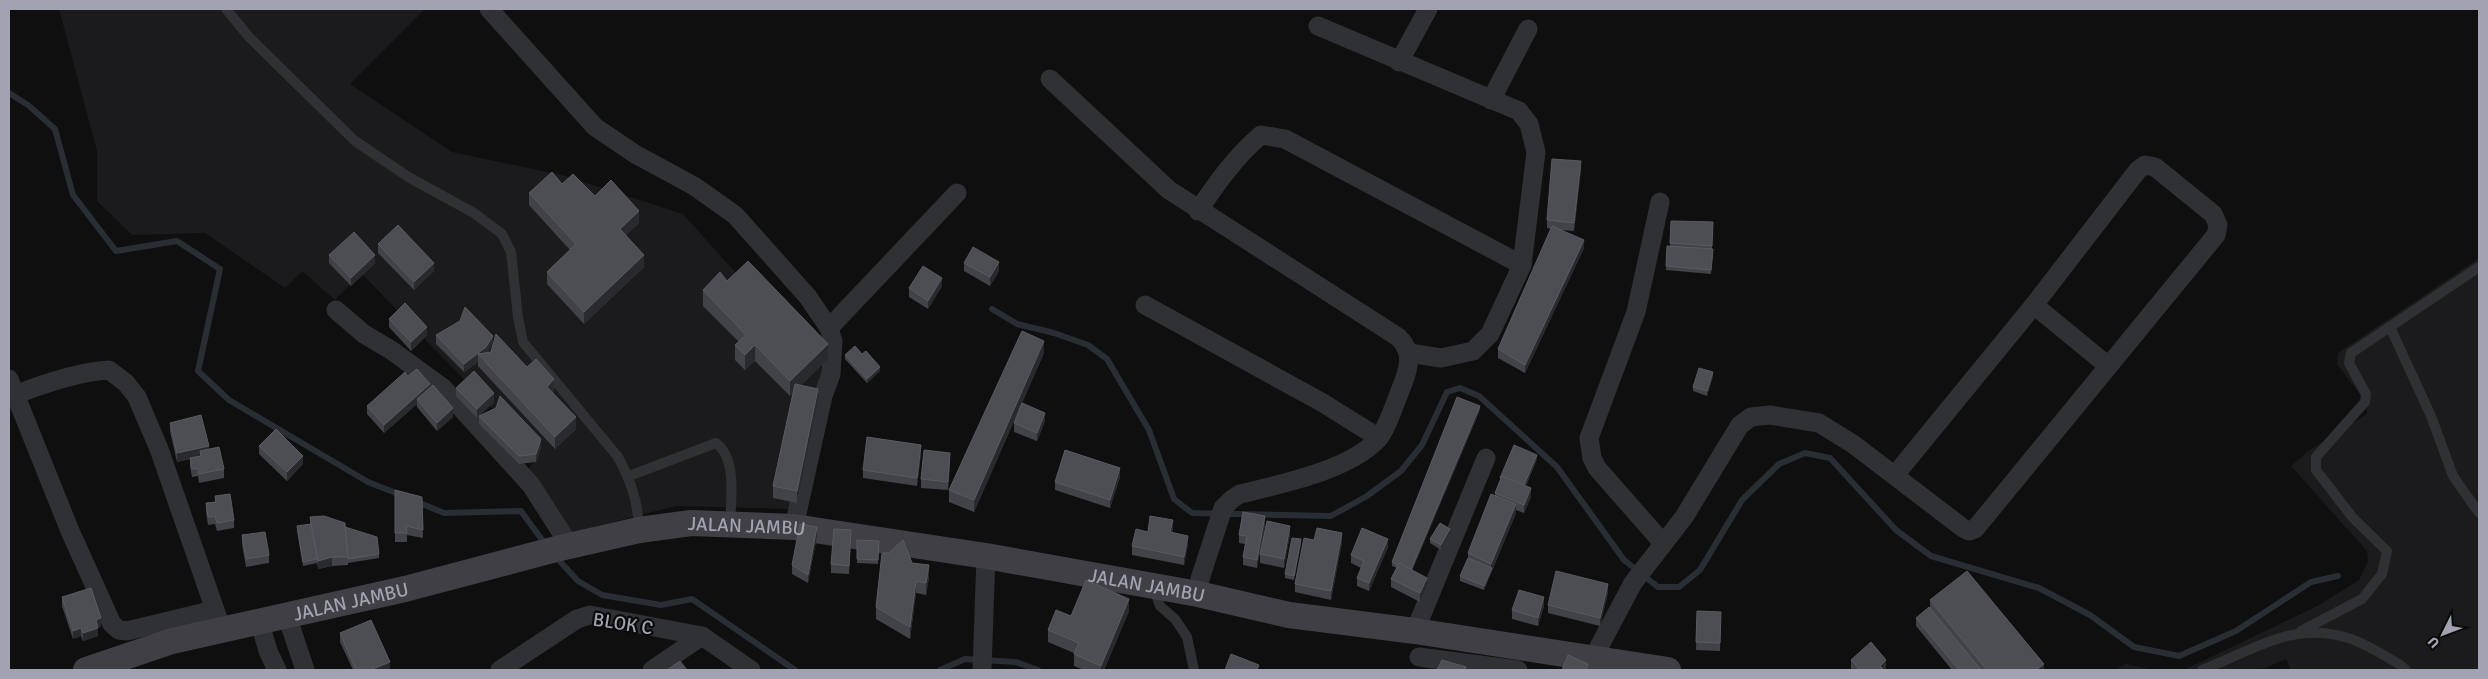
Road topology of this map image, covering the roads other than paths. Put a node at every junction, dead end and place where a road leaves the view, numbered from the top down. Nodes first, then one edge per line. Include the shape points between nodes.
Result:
1 (226, 9) edge
2 (490, 9) edge
3 (1428, 9) edge
4 (1318, 26) dead end
5 (1528, 29) dead end
6 (1399, 62) junction
7 (1050, 79) dead end
8 (1491, 100) junction
9 (957, 193) dead end
10 (1660, 202) dead end
11 (1198, 211) junction
12 (1522, 265) junction
13 (2479, 266) edge
14 (1145, 305) dead end
15 (2034, 305) junction
16 (336, 310) dead end
17 (2390, 327) junction
18 (829, 328) junction
19 (1409, 353) junction
20 (2107, 365) junction
21 (12, 387) edge
22 (1379, 438) junction
23 (1486, 458) dead end
24 (1895, 475) junction
25 (629, 476) junction
26 (2479, 513) edge
27 (730, 524) junction
28 (794, 528) junction
29 (639, 530) junction
30 (1662, 542) junction
31 (557, 549) junction
32 (986, 556) junction
33 (1153, 587) junction
34 (1198, 594) junction
35 (287, 616) junction
36 (218, 620) junction
37 (260, 623) junction
38 (1422, 632) junction
39 (2301, 632) junction
40 (702, 636) junction
41 (1593, 658) junction
42 (1417, 664) edge
43 (86, 670) edge
44 (278, 670) edge
45 (305, 670) edge
46 (500, 670) edge
47 (652, 670) edge
48 (751, 670) edge
49 (982, 670) edge
50 (1194, 670) edge
51 (1518, 670) edge
52 (1668, 670) edge
53 (2202, 670) edge
54 (2406, 670) edge

1 - 25 lane via 249,37 355,141 410,178 474,212 502,234 512,252 523,342 618,457
2 - 18 street via 595,127 635,154 694,186 735,215 808,297
3 - 6 street
4 - 6 street
5 - 8 street
6 - 8 street
7 - 11 street via 1169,190
8 - 12 street via 1519,111 1529,124 1536,152
9 - 18 street
10 - 30 street via 1636,312 1589,438 1592,458 1598,468
11 - 12 street via 1252,142 1261,134 1270,135 1285,138
11 - 19 street via 1398,337
12 - 19 street via 1490,334 1473,351 1441,358
13 - 17 lane
14 - 22 street via 1323,403
15 - 20 street
15 - 20 street via 2145,165 2155,167 2213,214 2218,225 2216,235
15 - 24 street
16 - 31 street via 364,334 443,388 531,485
17 - 26 lane via 2431,416 2453,476
17 - 39 lane via 2351,353 2349,364 2366,394 2365,402 2316,457 2315,463 2316,470 2353,518 2387,551 2382,574 2362,600
18 - 28 street via 833,341 831,374 823,396
19 - 22 street via 1408,370
20 - 24 street via 1973,530 1963,528
21 - 36 street via 70,531 112,624 127,631
21 - 36 street via 110,370 126,382 137,397 159,449
22 - 34 street via 1359,455 1338,466 1232,499 1223,508
23 - 38 street
24 - 30 street via 1819,423 1783,416 1751,417 1740,425 1684,517
25 - 27 lane via 716,443 724,449 728,460
25 - 29 lane via 638,506
27 - 28 street, JALAN JAMBU
27 - 29 street, JALAN JAMBU via 691,523
28 - 32 street, JALAN JAMBU
29 - 31 street, JALAN JAMBU
30 - 41 street via 1633,582
31 - 35 street, JALAN JAMBU
32 - 33 street, JALAN JAMBU
32 - 49 street
33 - 34 street, JALAN JAMBU
33 - 50 lane via 1160,606 1175,618 1187,636
34 - 38 street, JALAN JAMBU via 1289,616
35 - 37 street, JALAN JAMBU
35 - 45 street
36 - 37 street, JALAN JAMBU
36 - 43 street, JALAN JAMBU via 172,641
37 - 44 street via 268,651
38 - 41 street, JALAN JAMBU
38 - 42 street
39 - 53 lane via 2273,638
39 - 54 lane via 2348,638
40 - 46 street, BLOK C via 590,615 577,619
40 - 47 street, BLOK C
40 - 48 street, BLOK C
41 - 52 street, JALAN JAMBU
42 - 51 street

